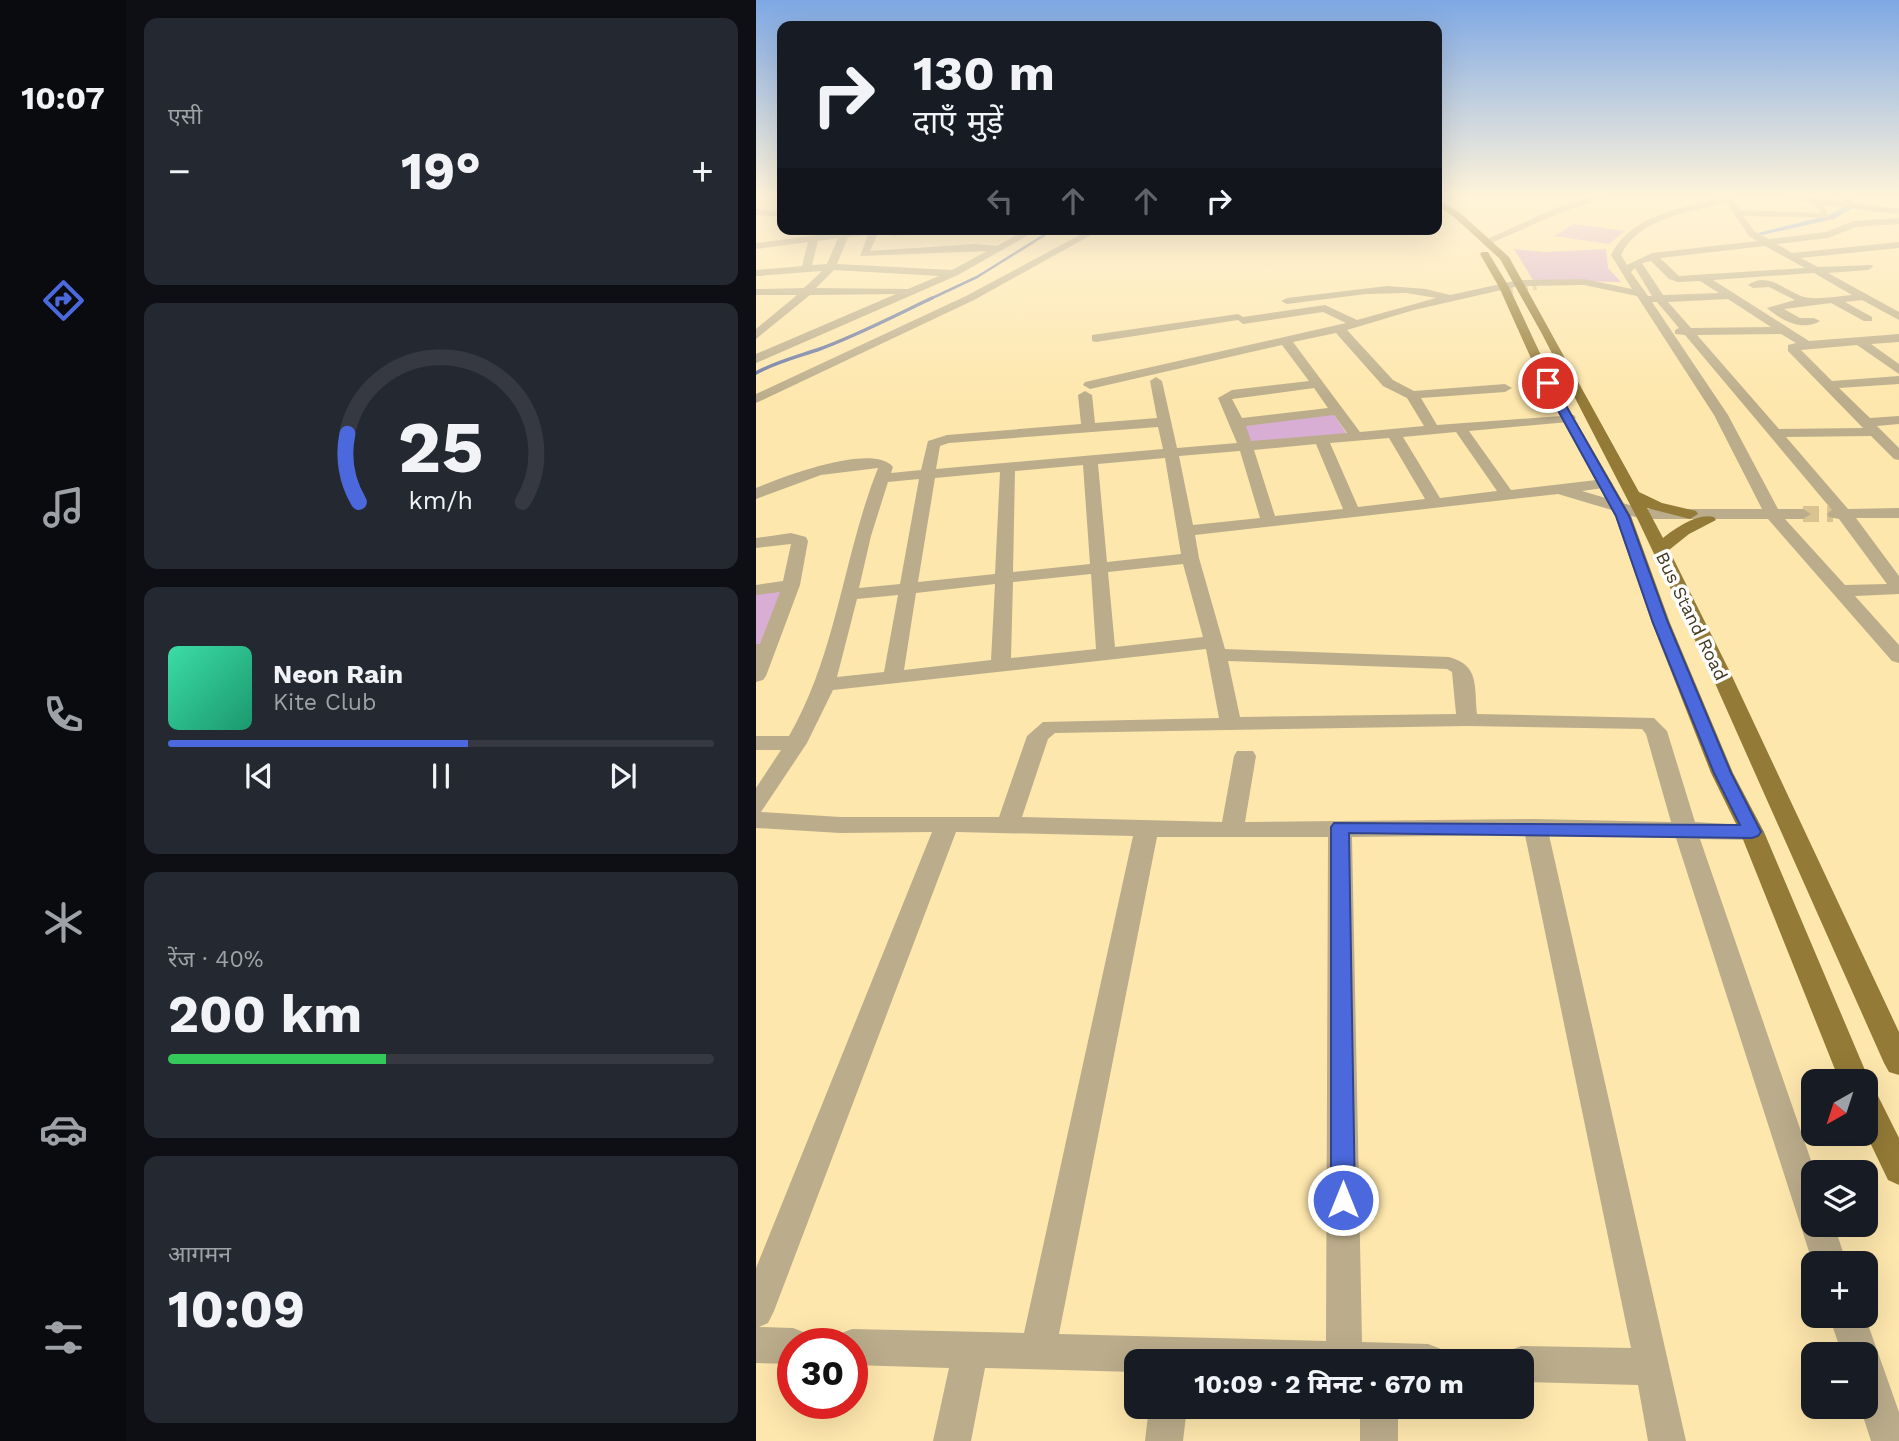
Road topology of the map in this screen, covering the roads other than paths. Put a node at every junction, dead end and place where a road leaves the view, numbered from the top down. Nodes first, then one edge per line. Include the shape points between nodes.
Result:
1 (771, 264) edge
2 (799, 264) edge
3 (807, 264) edge
4 (884, 264) edge
5 (949, 264) edge
6 (970, 264) edge
7 (1019, 264) edge
8 (1493, 264) edge
9 (1507, 264) edge
10 (1635, 264) edge
11 (1660, 264) edge
12 (1804, 264) edge
13 (967, 266) junction
14 (1631, 266) junction
15 (831, 267) junction
16 (877, 267) junction
17 (1868, 267) dead end
18 (806, 269) junction
19 (923, 271) junction
20 (756, 273) edge
21 (954, 273) junction
22 (1823, 275) junction
23 (1647, 279) junction
24 (1678, 279) junction
25 (1704, 279) junction
26 (1771, 284) junction
27 (1608, 286) junction
28 (1516, 287) junction
29 (1716, 287) junction
30 (1370, 290) junction
31 (808, 291) junction
32 (900, 291) junction
33 (915, 291) junction
34 (756, 292) edge
35 (950, 295) junction
36 (1641, 296) junction
37 (1729, 296) junction
38 (1863, 297) junction
39 (1451, 298) junction
40 (1660, 299) junction
41 (1834, 300) junction
42 (797, 301) junction
43 (891, 301) junction
44 (1287, 301) dead end
45 (756, 302) edge
46 (1804, 302) junction
47 (1424, 305) junction
48 (1227, 308) dead end
49 (1398, 312) junction
50 (1899, 317) edge
51 (1241, 319) junction
52 (1868, 319) dead end
53 (1814, 321) dead end
54 (1356, 324) junction
55 (1339, 329) junction
56 (1785, 330) junction
57 (1690, 332) junction
58 (1665, 333) junction
59 (756, 335) edge
60 (1096, 338) dead end
61 (1899, 338) edge
62 (1285, 340) junction
63 (1859, 341) junction
64 (1269, 343) junction
65 (1807, 345) junction
66 (757, 355) edge
67 (1893, 361) edge
68 (1899, 370) edge
69 (1899, 380) edge
70 (1156, 381) dead end
71 (1317, 384) junction
72 (1828, 385) junction
73 (1505, 388) dead end
74 (1412, 395) junction
75 (756, 399) edge
76 (1337, 411) junction
77 (1569, 418) junction
78 (1899, 420) edge
79 (1163, 422) junction
80 (1238, 422) junction
81 (1088, 428) junction
82 (1461, 428) junction
83 (1870, 428) junction
84 (1433, 430) junction
85 (1775, 433) junction
86 (1394, 434) junction
87 (1356, 436) junction
88 (1321, 440) junction
89 (1245, 447) junction
90 (1173, 453) junction
91 (1899, 456) edge
92 (1090, 460) junction
93 (1008, 467) junction
94 (927, 474) junction
95 (881, 478) junction
96 (756, 479) edge
97 (787, 480) junction
98 (1605, 484) junction
99 (1553, 491) junction
100 (756, 494) edge
101 (1507, 495) junction
102 (1436, 504) junction
103 (1632, 511) junction
104 (1353, 513) junction
105 (1899, 513) edge
106 (1803, 514) tunnel mouth
107 (1839, 514) junction
108 (1769, 517) junction
109 (1708, 520) junction
110 (1269, 522) junction
111 (1186, 531) junction
112 (756, 543) edge
113 (1660, 549) junction
114 (1899, 556) edge
115 (1190, 558) junction
116 (1877, 558) junction
117 (1100, 567) junction
118 (1004, 578) junction
119 (791, 584) junction
120 (911, 587) junction
121 (1899, 589) edge
122 (756, 590) edge
123 (1838, 591) junction
124 (848, 595) junction
125 (1215, 648) junction
126 (762, 650) edge
127 (1106, 652) junction
128 (1899, 657) edge
129 (1001, 664) junction
130 (756, 677) edge
131 (893, 677) junction
132 (828, 684) junction
133 (1467, 720) junction
134 (1231, 726) junction
135 (756, 743) edge
136 (796, 743) junction
137 (1245, 756) dead end
138 (756, 807) edge
139 (756, 820) edge
140 (947, 824) junction
141 (1007, 827) junction
142 (1147, 827) junction
143 (1340, 827) junction
144 (1535, 827) junction
145 (1232, 830) junction
146 (1685, 830) junction
147 (1752, 832) junction
148 (1899, 1063) edge
149 (1850, 1069) edge
150 (1878, 1127) edge
151 (1899, 1170) edge
152 (1801, 1177) edge
153 (756, 1311) edge
154 (756, 1345) edge
155 (777, 1346) edge
156 (868, 1347) edge
157 (971, 1349) junction
158 (1344, 1349) edge
159 (1038, 1350) junction
160 (1124, 1355) edge
161 (1534, 1364) edge
162 (1653, 1367) junction
163 (1878, 1407) edge
164 (1167, 1419) edge
165 (1379, 1419) edge
166 (952, 1441) edge
167 (1164, 1441) edge
168 (1379, 1441) edge
169 (1667, 1441) edge
170 (1889, 1441) edge

1 - 20 street
2 - 18 street
3 - 18 street
4 - 16 street
5 - 13 street
6 - 13 street
7 - 35 street
8 - 28 main road, Bus Stand Road
9 - 28 main road, Bus Stand Road
10 - 14 street
11 - 24 street
12 - 22 street
13 - 21 street
14 - 23 street
14 - 36 street
15 - 16 street
15 - 18 street
15 - 31 street
16 - 19 street
17 - 22 street
19 - 21 street
19 - 32 street
21 - 33 street
22 - 25 street
22 - 26 street
22 - 38 street
23 - 24 street
23 - 40 street
24 - 25 street
25 - 29 street
26 - 29 street
26 - 46 street
27 - 28 street
27 - 28 street via 1573,281
27 - 36 street
28 - 39 street
28 - 47 street
28 - 77 main road, Bus Stand Road via 1548,383
28 - 103 main road, Bus Stand Road
29 - 37 street
30 - 39 street via 1424,291
30 - 44 street
30 - 49 street
31 - 32 street
31 - 34 street
31 - 42 street
32 - 33 street
33 - 35 street
33 - 43 street
35 - 75 street
36 - 40 street
36 - 58 street
37 - 40 street
37 - 56 street
38 - 41 street
38 - 50 street
39 - 47 street
40 - 57 street
41 - 46 street
41 - 52 street
42 - 43 street
42 - 45 street
42 - 59 street
43 - 66 street
46 - 53 street via 1773,308 1798,322
47 - 49 street
48 - 51 street
49 - 54 street
51 - 54 street via 1325,307
51 - 60 street
51 - 64 street
54 - 55 street
55 - 62 street
55 - 74 street via 1388,383
56 - 57 street
56 - 65 street
57 - 58 street
57 - 85 street
58 - 108 street via 1721,415
61 - 63 street
62 - 64 street
62 - 71 street
63 - 65 street
63 - 67 street
64 - 81 street via 1088,390
65 - 72 street via 1792,348
67 - 68 street
69 - 72 street
70 - 79 street
71 - 76 street
71 - 80 street via 1228,395 1224,398
72 - 83 street
73 - 74 street
74 - 84 street
76 - 80 street
76 - 87 street
77 - 82 street
77 - 98 main road, Bus Stand Road
78 - 83 street
79 - 81 street
79 - 90 street
80 - 89 street
81 - 94 street via 940,440 933,444
82 - 84 street
82 - 101 street
83 - 85 street
83 - 91 street
84 - 86 street
85 - 107 street
86 - 87 street
86 - 102 street
87 - 88 street
88 - 89 street
88 - 104 street
89 - 90 street
89 - 110 street
90 - 92 street
90 - 111 street
92 - 93 street
92 - 117 street
93 - 94 street
93 - 118 street
94 - 95 street
94 - 120 street
95 - 97 street via 885,465 873,463 826,467
95 - 124 street
96 - 97 street
97 - 100 street
98 - 99 street
98 - 103 main road, Bus Stand Road
99 - 101 street
99 - 103 street
101 - 102 street
102 - 104 street
103 - 108 street
103 - 109 street
103 - 113 main road, Bus Stand Road
103 - 147 main road, Bus Stand Road via 1666,636 1722,773
104 - 110 street
105 - 107 street
106 - 108 street
107 - 116 street
108 - 109 street
108 - 123 street
109 - 113 main road via 1683,531
110 - 111 street
111 - 115 street
112 - 119 street via 799,540
113 - 148 main road, Bus Stand Road
114 - 116 street
115 - 117 street
115 - 125 street
116 - 121 street
117 - 118 street
117 - 127 street
118 - 120 street
118 - 129 street
119 - 122 street
119 - 126 street
120 - 124 street
120 - 131 street
121 - 123 street
123 - 128 street
124 - 132 street
125 - 127 street
125 - 133 street via 1449,663 1462,671
125 - 134 street
126 - 130 street
127 - 129 street
129 - 131 street
131 - 132 street
132 - 136 street
133 - 134 street
133 - 146 street via 1637,721 1654,727
134 - 141 street via 1043,730
135 - 136 street
136 - 138 street
137 - 145 street
139 - 140 street
140 - 141 street
140 - 153 street
141 - 142 street
142 - 145 street
142 - 159 street
143 - 144 street
143 - 145 street
143 - 158 street
144 - 146 street
144 - 162 street
146 - 147 street
146 - 152 street
147 - 149 main road, Bus Stand Road
150 - 151 main road
154 - 155 street
156 - 157 street
157 - 159 street
157 - 166 street
159 - 160 street
161 - 162 street
162 - 169 street
163 - 170 street
164 - 167 street
165 - 168 street

